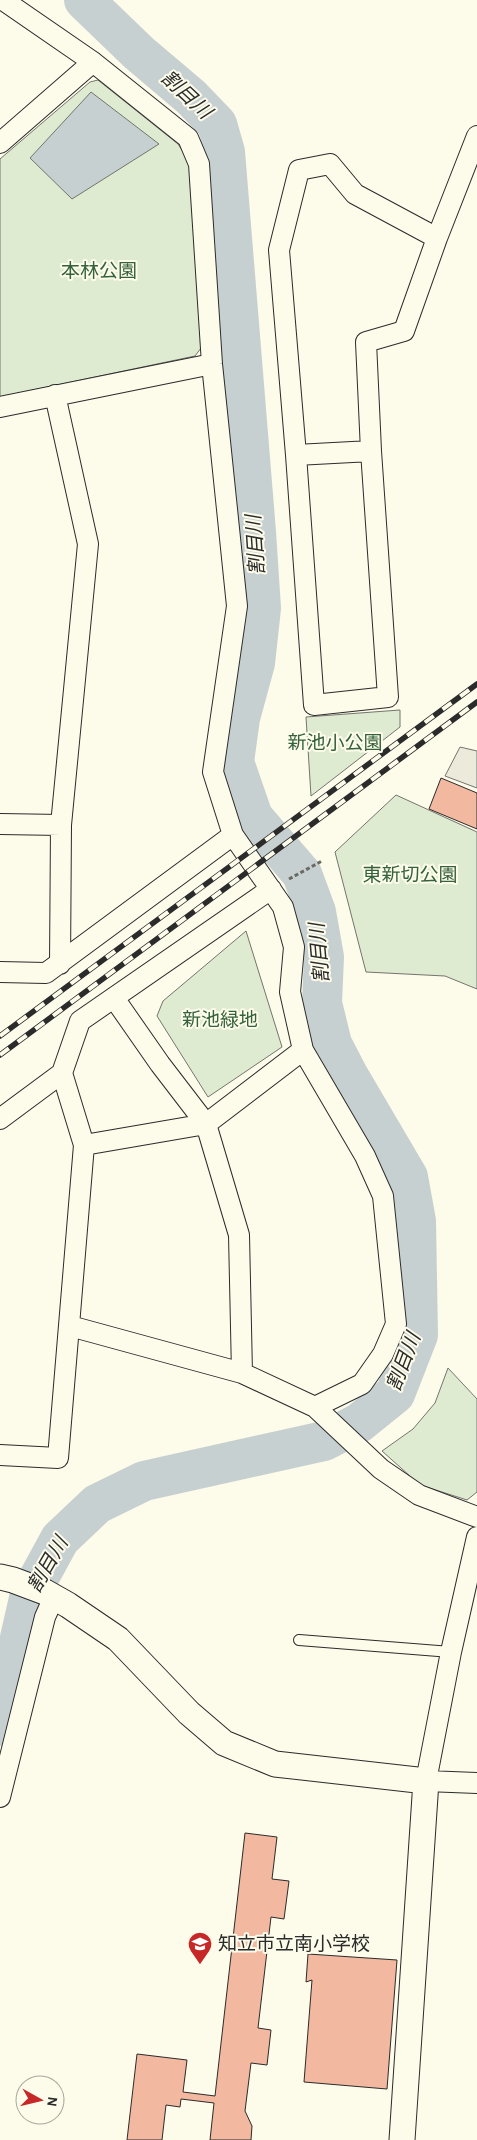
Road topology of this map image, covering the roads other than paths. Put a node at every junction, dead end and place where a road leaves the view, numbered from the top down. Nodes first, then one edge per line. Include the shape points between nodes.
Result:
1 (3, 0) edge
2 (93, 62) junction
3 (477, 136) edge
4 (0, 143) edge
5 (437, 238) junction
6 (212, 364) junction
7 (54, 395) junction
8 (0, 407) edge
9 (371, 451) junction
10 (296, 455) junction
11 (0, 824) edge
12 (61, 825) junction
13 (234, 835) junction
14 (272, 890) junction
15 (60, 964) junction
16 (0, 972) edge
17 (114, 998) junction
18 (303, 1050) junction
19 (62, 1073) junction
20 (0, 1119) edge
21 (206, 1124) junction
22 (84, 1145) junction
23 (70, 1326) junction
24 (242, 1373) junction
25 (320, 1412) junction
26 (0, 1455) edge
27 (477, 1517) edge
28 (477, 1538) edge
29 (7, 1579) edge
30 (49, 1595) junction
31 (299, 1640) dead end
32 (451, 1652) junction
33 (426, 1781) junction
34 (477, 1783) edge
35 (0, 1797) edge
36 (402, 2140) edge

1 - 2 street
2 - 4 street
2 - 6 street via 188,138 195,155
3 - 5 street
5 - 9 street via 404,331 366,342
5 - 10 street via 355,194 330,164 299,170 278,250
6 - 7 street
6 - 13 street via 236,606 213,772
7 - 8 street
7 - 12 street via 88,544
9 - 10 street
9 - 10 street via 388,697 314,705
11 - 12 street
12 - 15 street
13 - 14 street
13 - 15 street
14 - 17 street
14 - 18 street via 283,907 294,947 290,992
15 - 16 street via 46,973
17 - 19 street via 80,1021
17 - 21 street
18 - 21 street
18 - 25 street via 365,1156 383,1196 396,1324 383,1354 362,1384
19 - 20 street
19 - 22 street
21 - 22 street
21 - 24 street via 239,1235
22 - 23 street
23 - 24 street
23 - 26 street via 58,1458
24 - 25 street
25 - 27 street via 381,1470 419,1495
28 - 32 street
29 - 30 street
30 - 33 street via 118,1639 224,1743 274,1764
30 - 35 street
31 - 32 lane
32 - 33 street
33 - 34 street
33 - 36 street

